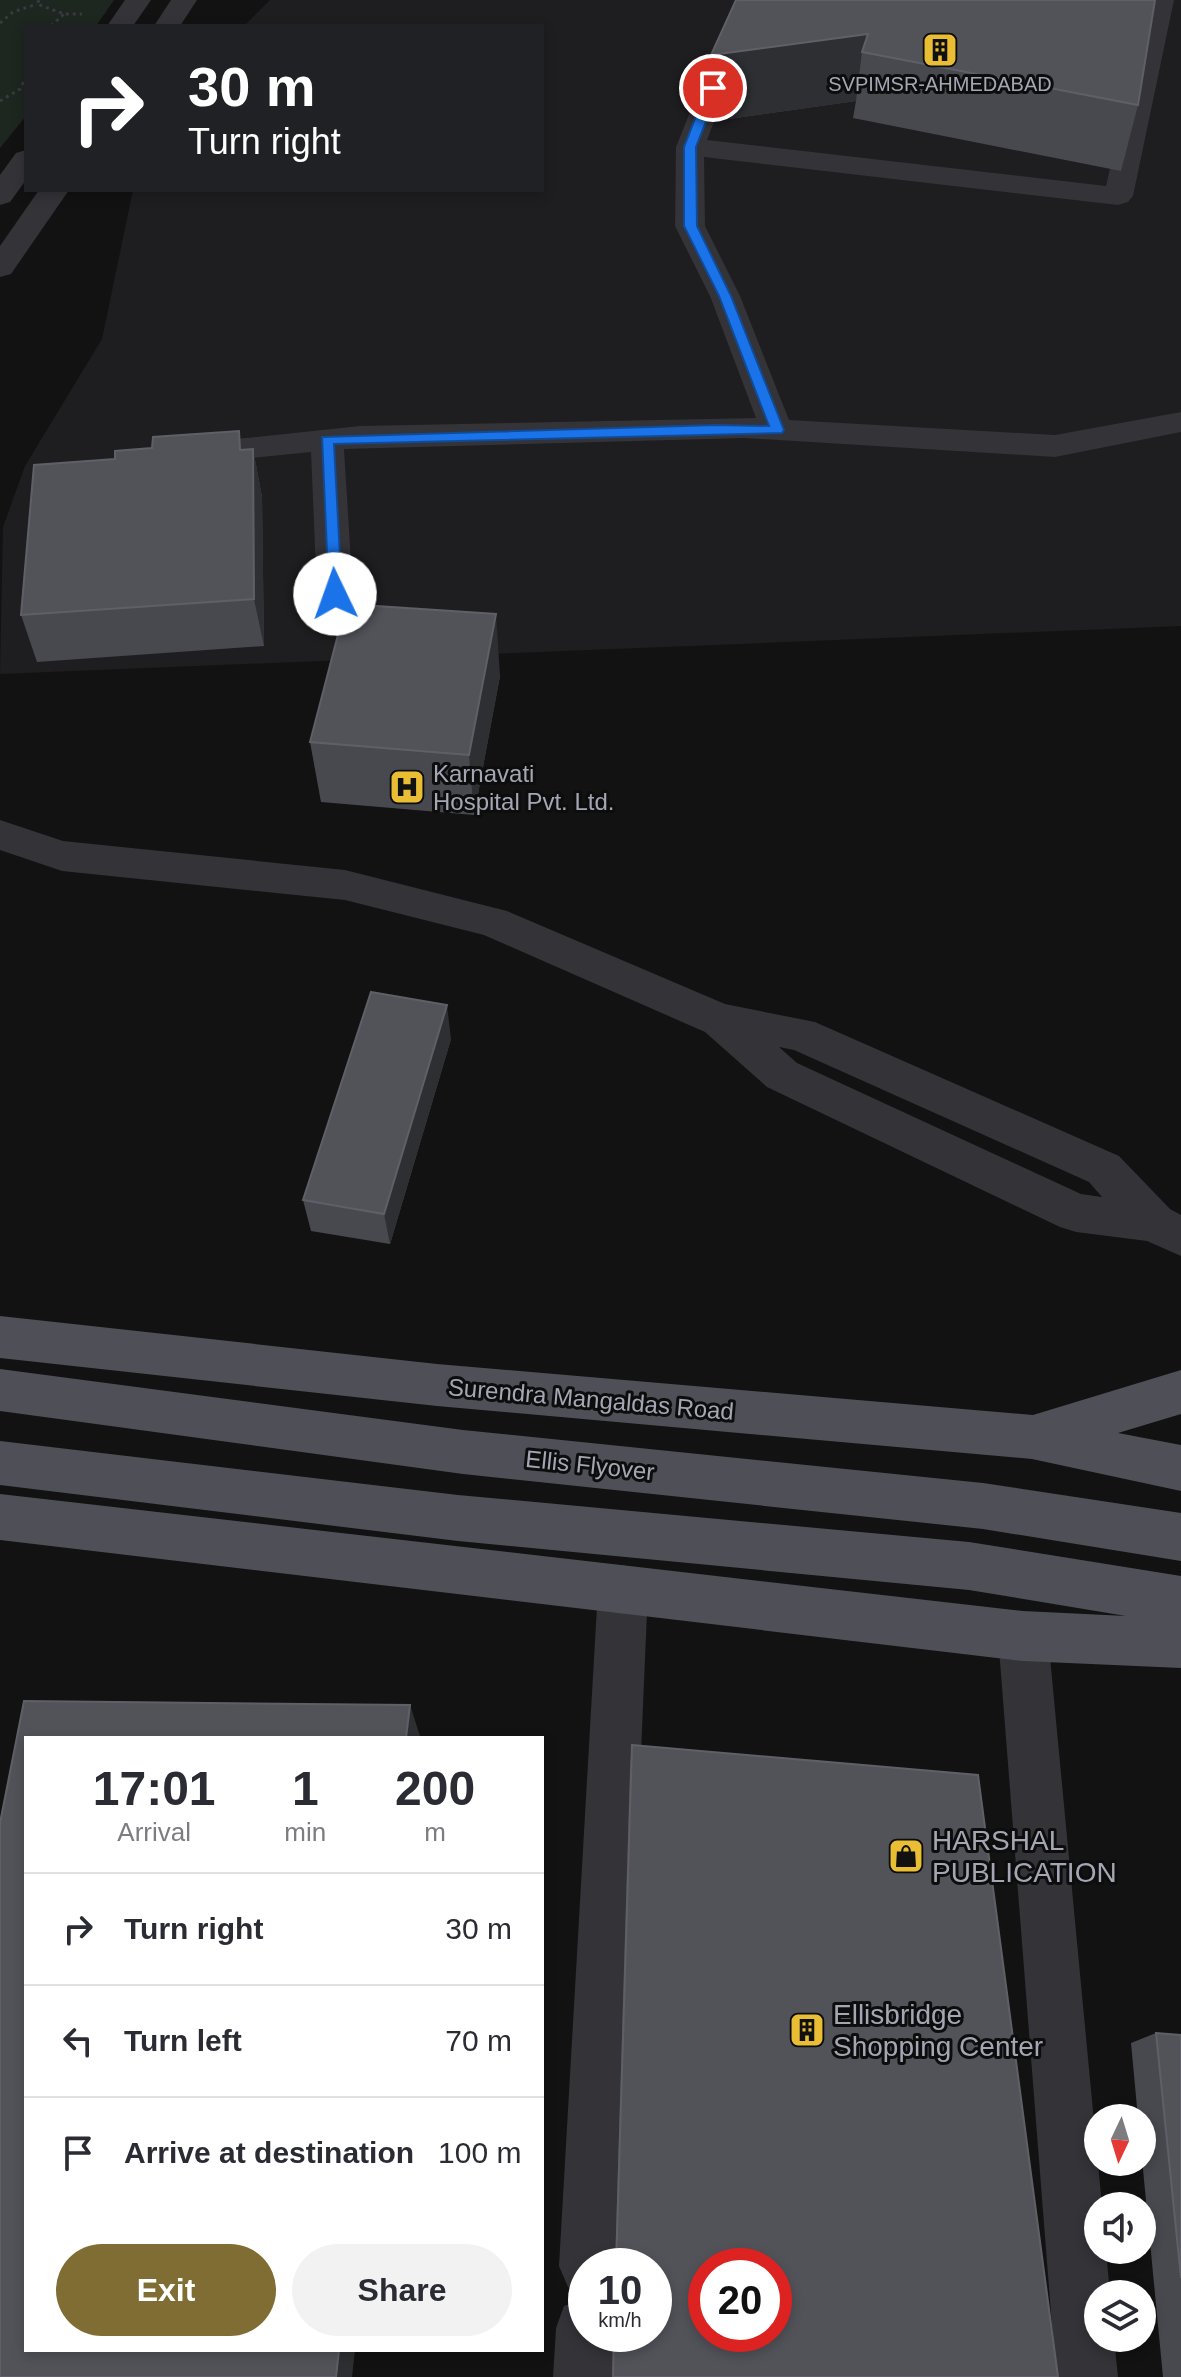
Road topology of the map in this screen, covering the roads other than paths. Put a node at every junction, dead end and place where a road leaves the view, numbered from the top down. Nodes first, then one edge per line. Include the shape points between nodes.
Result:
1 (138, 0) edge
2 (184, 0) edge
3 (748, 0) edge
4 (1161, 0) edge
5 (121, 24) edge
6 (168, 24) edge
7 (690, 147) junction
8 (24, 162) edge
9 (53, 192) edge
10 (0, 196) edge
11 (0, 268) edge
12 (1181, 422) edge
13 (777, 430) junction
14 (327, 440) junction
15 (152, 457) edge
16 (335, 594) dead end
17 (0, 835) edge
18 (62, 856) junction
19 (0, 865) edge
20 (1168, 1230) edge
21 (0, 1337) edge
22 (0, 1390) edge
23 (1181, 1392) edge
24 (1032, 1437) junction
25 (0, 1463) edge
26 (1181, 1468) edge
27 (0, 1517) edge
28 (1181, 1537) edge
29 (623, 1589) junction
30 (1181, 1600) edge
31 (1023, 1636) junction
32 (1181, 1643) edge
33 (590, 2248) edge
34 (585, 2352) edge
35 (584, 2377) edge
36 (1087, 2377) edge

1 - 5 street
2 - 6 street
3 - 7 street
4 - 7 street via 1118,196
7 - 13 street via 690,226 725,296
8 - 10 street
9 - 11 street
12 - 13 street via 1055,446
13 - 14 street
14 - 15 street
14 - 16 street
17 - 18 street
18 - 19 street
18 - 20 street via 359,888 493,922 720,1020 782,1075 1076,1213
21 - 24 main road, Surendra Mangaldas Road via 437,1385
22 - 28 main road, Ellis Flyover via 463,1452 983,1506
23 - 24 main road
24 - 26 main road, Surendra Mangaldas Road
25 - 30 main road via 458,1518 969,1566
27 - 29 main road
29 - 31 main road
29 - 33 street
31 - 32 main road
31 - 36 street
34 - 35 street

